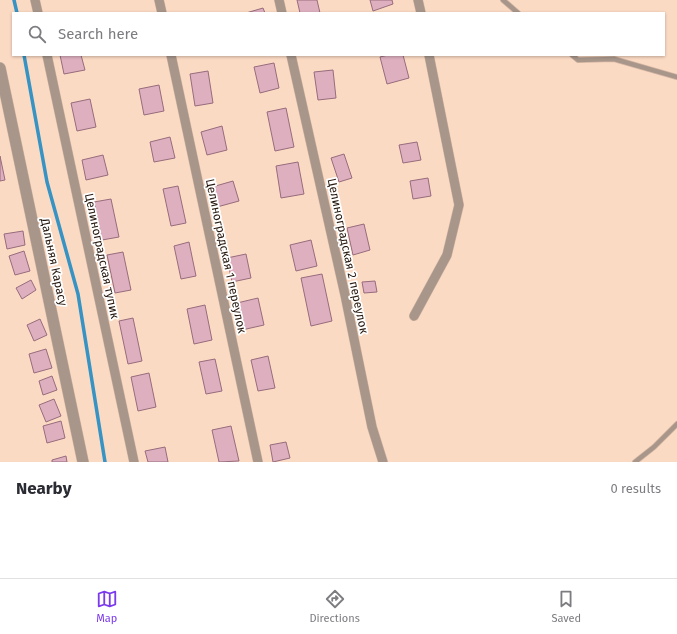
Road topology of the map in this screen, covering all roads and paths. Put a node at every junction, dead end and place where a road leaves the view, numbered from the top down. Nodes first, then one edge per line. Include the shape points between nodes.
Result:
1 (35, 0) edge
2 (159, 0) edge
3 (279, 0) edge
4 (418, 0) edge
5 (503, 0) edge
6 (38, 12) edge
7 (162, 12) edge
8 (282, 12) edge
9 (421, 12) edge
10 (517, 12) edge
11 (47, 56) edge
12 (171, 56) edge
13 (291, 56) edge
14 (429, 56) edge
15 (573, 56) edge
16 (0, 68) edge
17 (677, 77) edge
18 (414, 316) dead end
19 (677, 424) edge
20 (83, 462) edge
21 (134, 462) edge
22 (258, 462) edge
23 (383, 462) edge
24 (635, 462) edge

1 - 6 street
2 - 7 street
3 - 8 street
4 - 9 street
5 - 10 lane
11 - 21 street, Целиноградская тупик
12 - 22 street, Целиноградская 1 переулок
13 - 23 street, Целиноградская 2 переулок via 372,427
14 - 18 street via 459,205 447,255
15 - 17 lane via 578,60 614,60
16 - 20 street, Дальняя Карасу
19 - 24 lane

